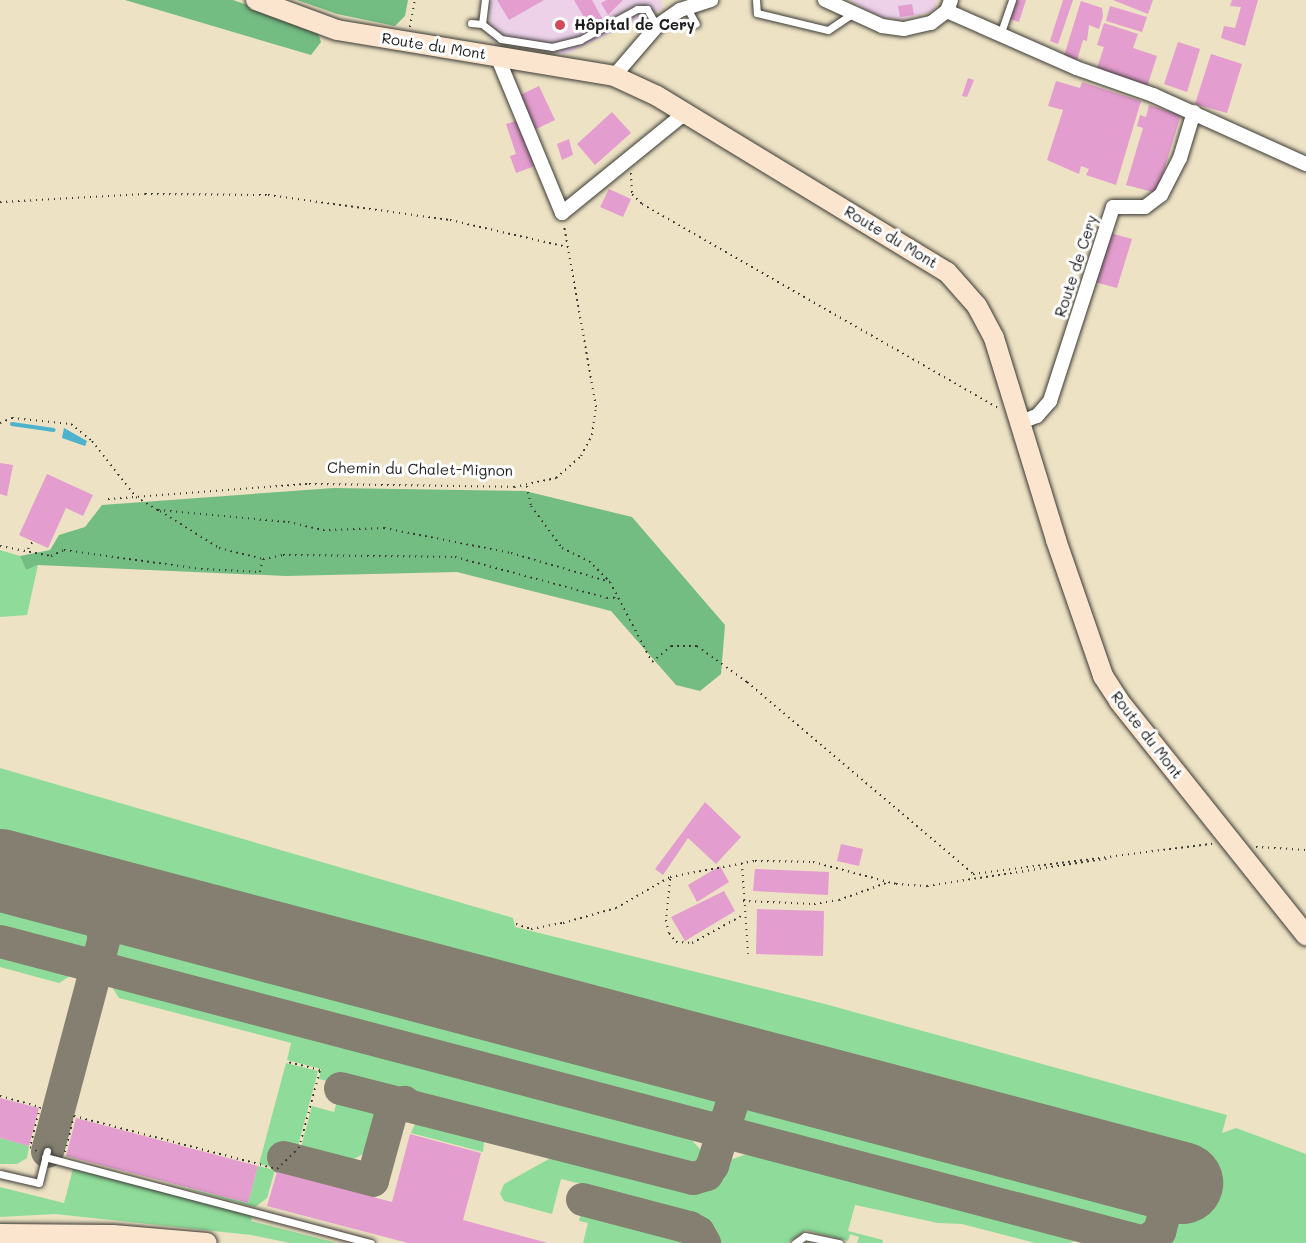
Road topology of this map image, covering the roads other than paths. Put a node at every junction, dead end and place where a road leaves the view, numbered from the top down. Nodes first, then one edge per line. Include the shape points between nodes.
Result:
1 (256, 0) edge
2 (485, 0) edge
3 (649, 0) edge
4 (711, 0) edge
5 (756, 0) edge
6 (825, 0) edge
7 (1012, 0) edge
8 (949, 5) edge
9 (682, 6) edge
10 (647, 9) junction
11 (853, 13) junction
12 (471, 23) dead end
13 (482, 24) junction
14 (696, 24) dead end
15 (657, 26) junction
16 (1000, 35) junction
17 (496, 56) junction
18 (614, 76) junction
19 (1194, 112) junction
20 (684, 114) junction
21 (1306, 164) edge
22 (1020, 420) junction
23 (1306, 935) edge
24 (0, 1174) edge
25 (0, 1234) edge
26 (207, 1243) edge
27 (370, 1243) edge
28 (795, 1243) edge
29 (839, 1243) edge

1 - 17 main road, Route du Mont via 337,30
2 - 13 lane
3 - 10 lane
4 - 9 street
5 - 11 lane via 757,13 828,30
6 - 11 street
7 - 16 lane
8 - 11 street via 931,23 904,29 882,26
8 - 16 street
9 - 14 lane
9 - 15 street
10 - 13 lane via 628,11 580,40 552,47 501,39
10 - 15 lane
12 - 13 lane
15 - 18 street
16 - 19 street
17 - 18 main road, Route du Mont
17 - 20 street via 562,213
18 - 20 main road, Route du Mont
19 - 21 street
19 - 22 street, Route de Cery via 1180,158 1161,195 1145,207 1113,207 1050,401 1037,416
20 - 22 main road, Route du Mont via 947,272 985,320
22 - 23 main road, Route du Mont via 1103,676 1229,844
24 - 27 lane via 39,1183 46,1154 62,1162
25 - 26 main road via 113,1235
28 - 29 lane via 805,1236

